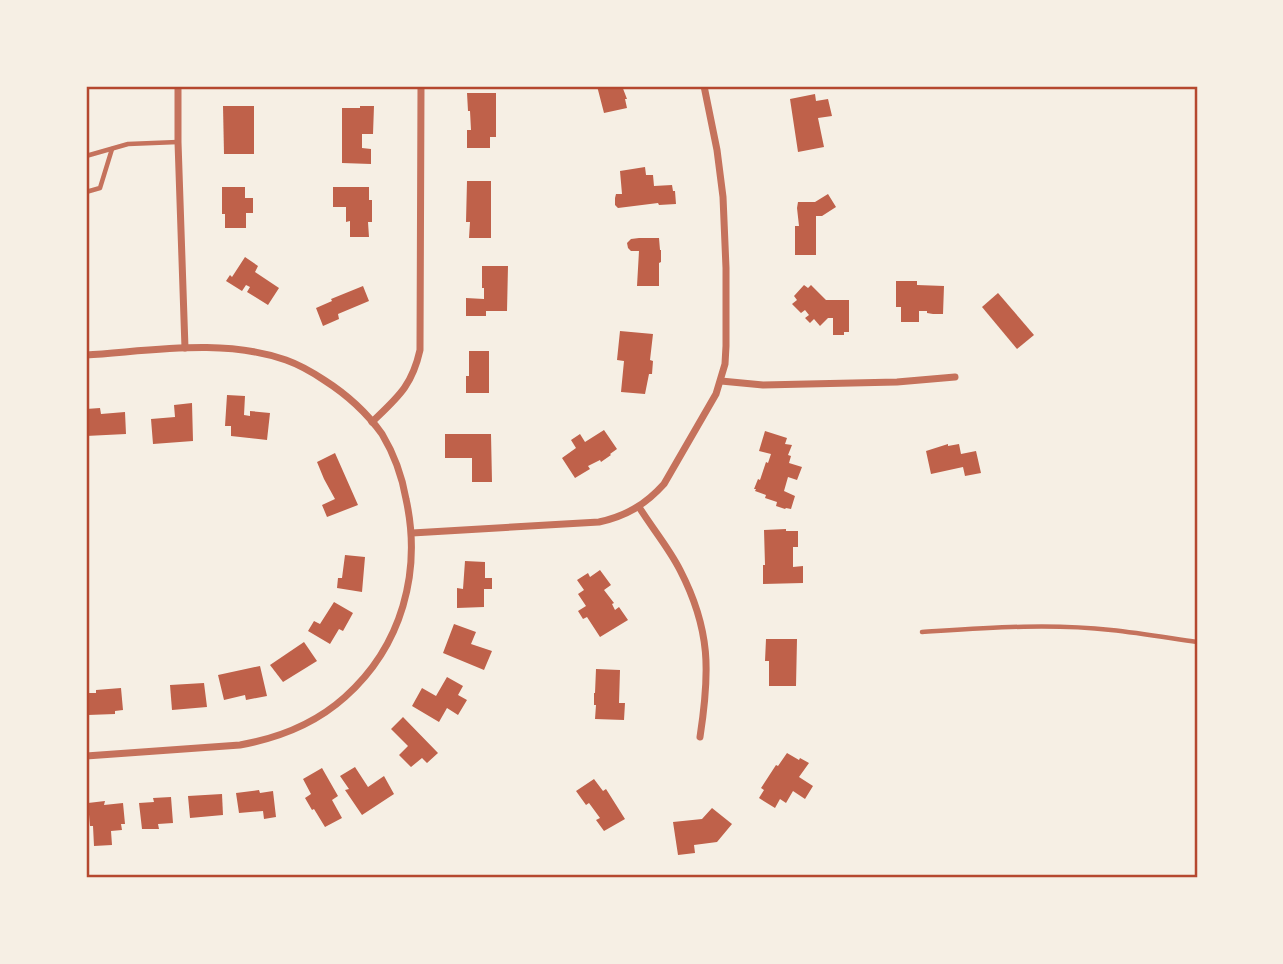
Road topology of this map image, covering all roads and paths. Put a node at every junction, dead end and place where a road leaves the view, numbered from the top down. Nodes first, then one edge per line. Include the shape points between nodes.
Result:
1 (178, 86) edge
2 (421, 86) edge
3 (704, 86) edge
4 (178, 142) junction
5 (112, 148) junction
6 (86, 156) edge
7 (86, 192) edge
8 (186, 348) junction
9 (86, 355) edge
10 (955, 377) dead end
11 (721, 381) junction
12 (372, 422) junction
13 (639, 507) junction
14 (412, 533) junction
15 (922, 632) dead end
16 (1197, 642) edge
17 (700, 737) dead end
18 (86, 756) edge

1 - 4 street
2 - 12 street via 420,349 400,395
3 - 11 street via 723,197 726,345
4 - 5 lane
4 - 8 street
5 - 6 lane
5 - 7 lane via 100,187
8 - 9 street
8 - 12 street via 242,349 288,361 335,387
10 - 11 street via 777,385
11 - 13 street via 664,484
12 - 14 street via 396,461
13 - 14 street via 599,522
13 - 17 street via 679,568 699,613 707,663
14 - 18 street via 410,578 392,635 361,681 327,711 285,734 251,743
15 - 16 lane via 1004,626 1110,629

